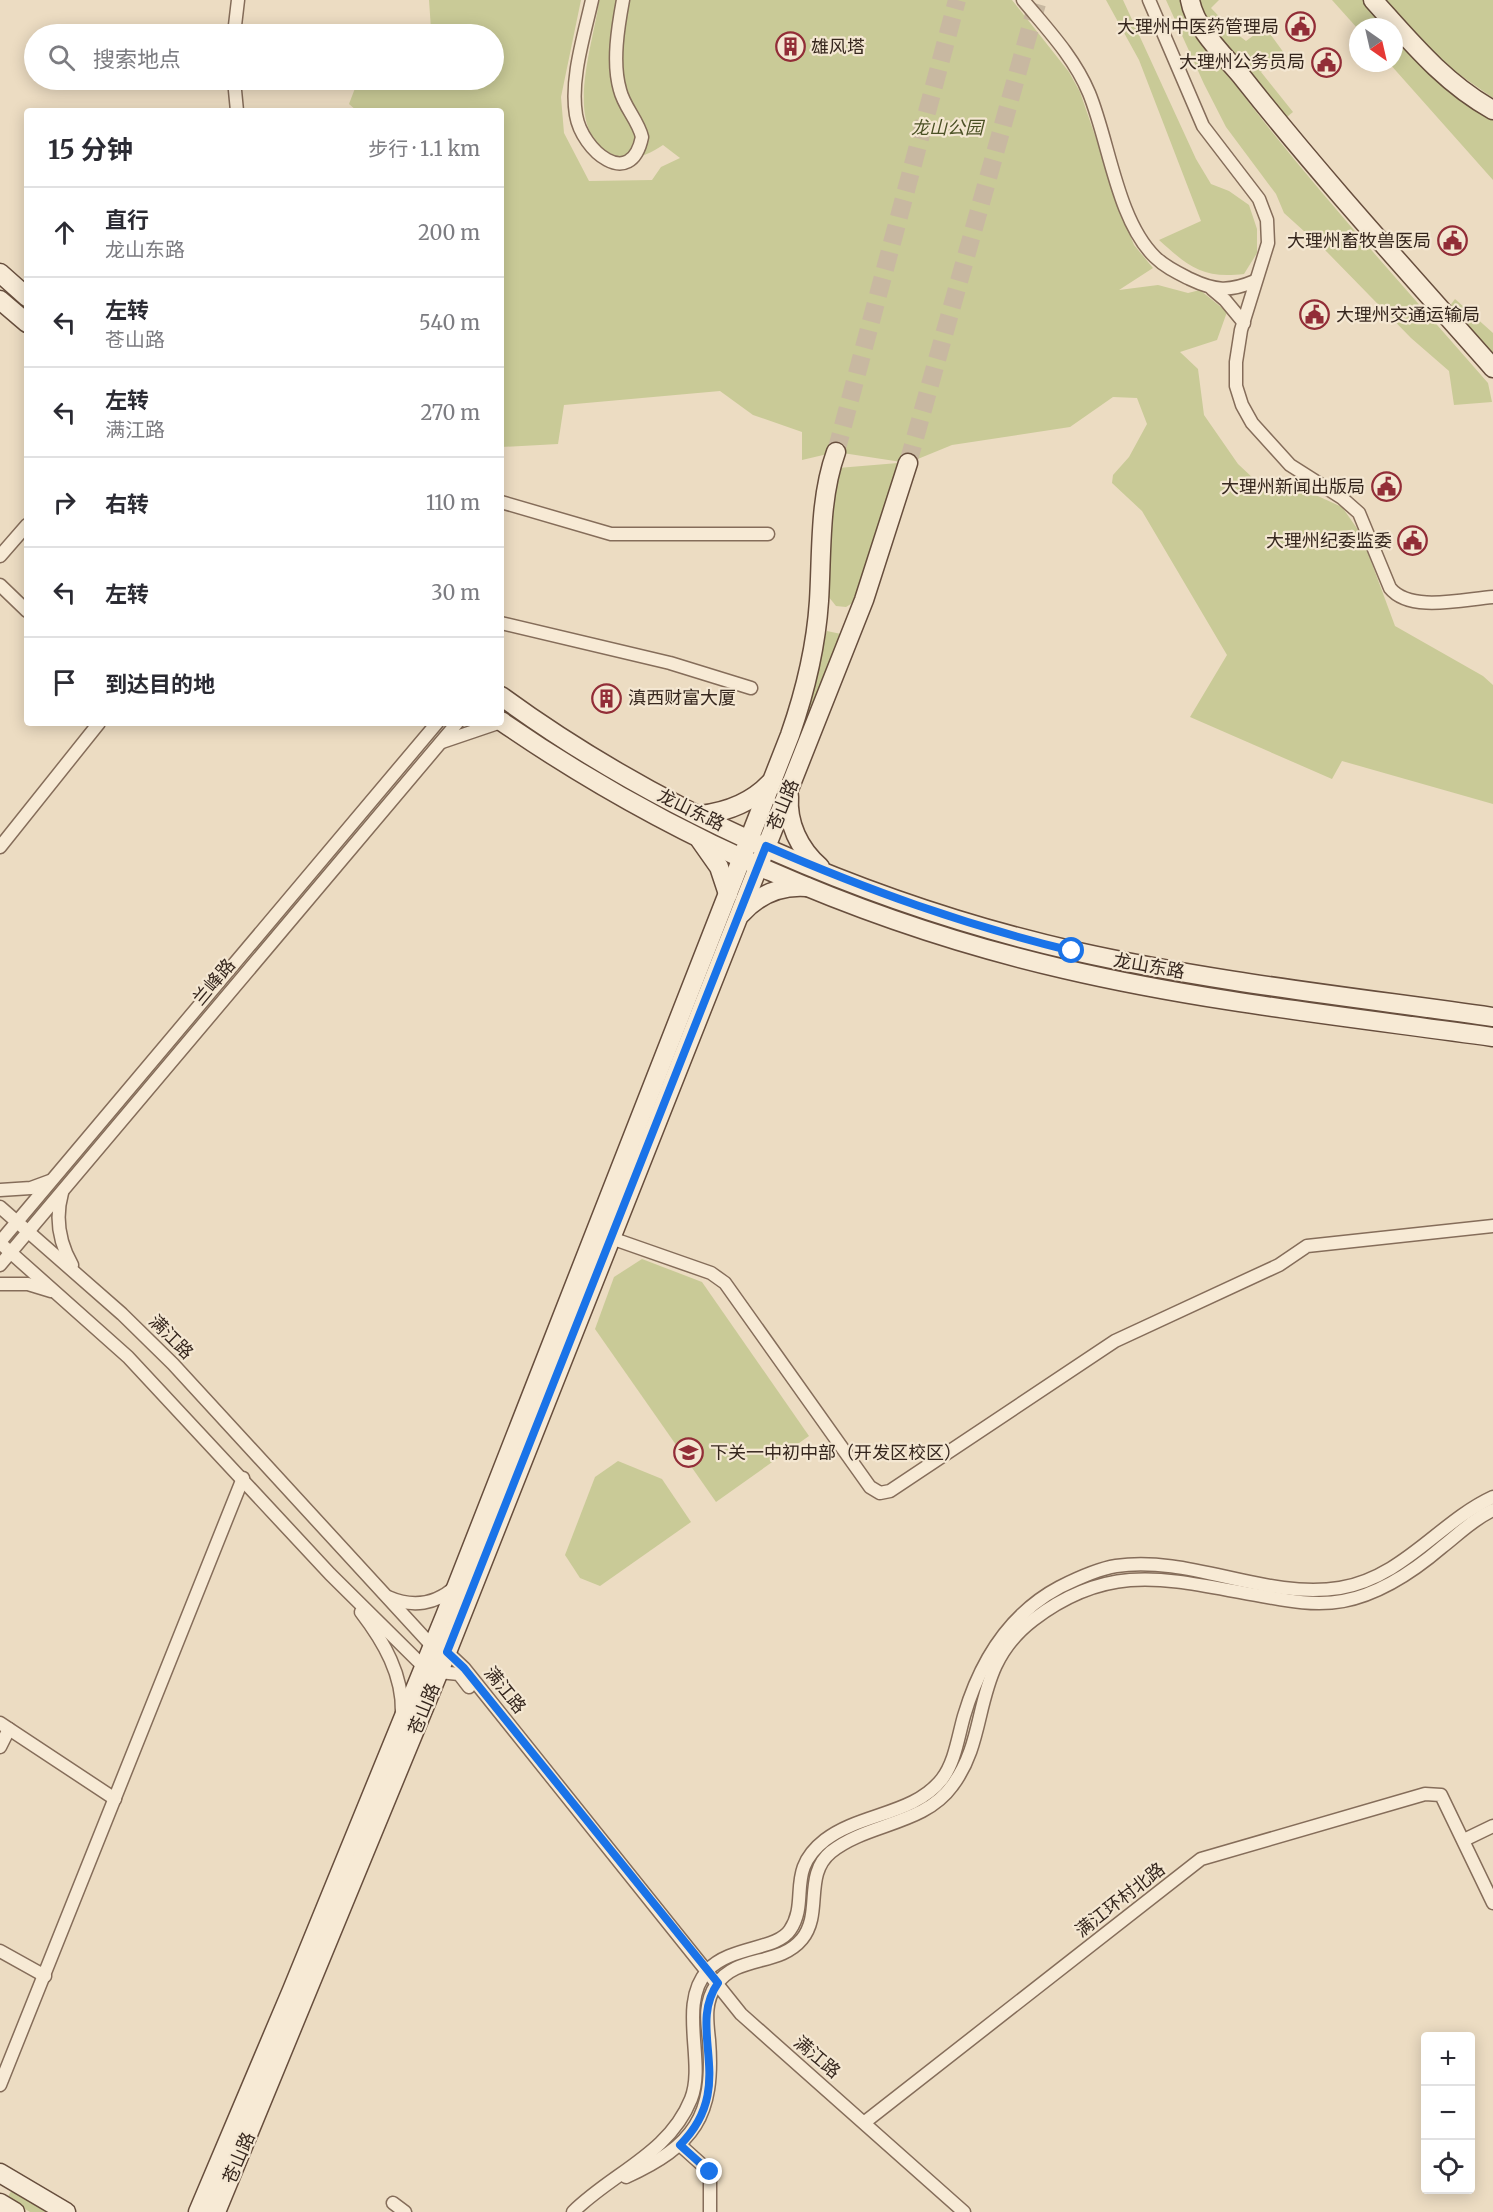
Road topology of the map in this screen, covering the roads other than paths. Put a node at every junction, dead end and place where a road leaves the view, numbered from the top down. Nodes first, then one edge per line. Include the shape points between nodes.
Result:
1 (238, 0) edge
2 (592, 0) edge
3 (623, 0) edge
4 (1023, 0) edge
5 (1149, 0) edge
6 (1190, 0) edge
7 (1373, 0) edge
8 (235, 24) edge
9 (235, 90) edge
10 (237, 108) edge
11 (1493, 110) edge
12 (0, 273) edge
13 (1255, 281) junction
14 (1212, 289) junction
15 (24, 294) edge
16 (0, 300) edge
17 (24, 320) edge
18 (1244, 323) junction
19 (1493, 368) edge
20 (836, 452) tunnel mouth
21 (908, 463) tunnel mouth
22 (504, 503) edge
23 (24, 528) edge
24 (768, 534) dead end
25 (0, 556) edge
26 (0, 585) edge
27 (1493, 597) edge
28 (24, 608) edge
29 (504, 624) edge
30 (751, 688) dead end
31 (504, 698) edge
32 (504, 724) edge
33 (97, 726) edge
34 (432, 726) edge
35 (454, 726) edge
36 (489, 726) edge
37 (441, 742) junction
38 (773, 780) junction
39 (789, 790) junction
40 (700, 815) junction
41 (695, 835) junction
42 (758, 842) junction
43 (0, 847) edge
44 (751, 860) junction
45 (826, 872) junction
46 (812, 887) junction
47 (728, 894) junction
48 (735, 923) junction
49 (1493, 1017) edge
50 (1493, 1037) edge
51 (51, 1181) junction
52 (0, 1190) edge
53 (62, 1191) junction
54 (0, 1207) edge
55 (17, 1221) junction
56 (1493, 1226) edge
57 (28, 1231) junction
58 (611, 1238) junction
59 (0, 1242) edge
60 (11, 1252) junction
61 (0, 1265) edge
62 (87, 1282) junction
63 (0, 1284) edge
64 (66, 1300) junction
65 (243, 1478) junction
66 (1493, 1497) edge
67 (1493, 1510) edge
68 (1114, 1567) junction
69 (330, 1574) junction
70 (1116, 1580) junction
71 (456, 1586) junction
72 (388, 1597) junction
73 (440, 1649) junction
74 (432, 1670) junction
75 (401, 1723) junction
76 (961, 1725) junction
77 (5, 1726) edge
78 (975, 1729) junction
79 (0, 1747) edge
80 (115, 1799) junction
81 (1493, 1826) edge
82 (1464, 1840) junction
83 (1493, 1903) edge
84 (0, 1951) edge
85 (705, 1973) junction
86 (45, 1976) junction
87 (715, 1986) junction
88 (710, 2058) junction
89 (693, 2060) junction
90 (0, 2085) edge
91 (865, 2122) junction
92 (680, 2145) junction
93 (0, 2173) edge
94 (606, 2186) junction
95 (0, 2203) edge
96 (393, 2204) dead end
97 (15, 2212) edge
98 (66, 2212) edge
99 (198, 2212) edge
100 (216, 2212) edge
101 (405, 2212) edge
102 (573, 2212) edge
103 (710, 2212) edge
104 (952, 2212) edge
105 (964, 2212) edge

1 - 8 street
2 - 3 street via 578,69 576,115 592,150 608,162 618,163 638,151 642,137 618,79
4 - 14 street via 1076,67 1098,119 1116,182 1142,241 1162,263
5 - 13 street via 1203,126 1264,210 1268,243
6 - 19 main road via 1205,30 1284,130
7 - 11 main road via 1436,69
9 - 10 street
12 - 15 main road
13 - 14 street via 1230,289
13 - 18 street
14 - 18 street
16 - 17 main road
18 - 27 street via 1235,375 1245,413 1290,465 1359,513 1390,588 1398,597 1419,603
20 - 38 main road, 苍山路 via 825,509 812,658 796,719
21 - 39 main road, 苍山路 via 873,577
22 - 24 street via 612,534
23 - 25 street
26 - 28 street
29 - 30 street via 670,663
31 - 40 main road, 龙山东路 via 613,769
32 - 41 main road, 龙山东路 via 603,786
33 - 43 street
34 - 51 street, 兰峰路
35 - 37 street, 兰峰路
36 - 37 street
37 - 53 street, 兰峰路
38 - 40 main road via 742,804
38 - 42 main road, 苍山路
39 - 42 main road, 苍山路
39 - 45 main road via 789,813 796,834 808,855
40 - 42 main road, 龙山东路
41 - 44 main road, 龙山东路
41 - 47 main road via 714,858
42 - 44 main road, 苍山路
42 - 45 main road, 龙山东路
44 - 46 main road, 龙山东路
44 - 47 main road, 苍山路
44 - 48 main road, 苍山路
45 - 49 main road, 龙山东路 via 946,917 1096,956
46 - 48 main road via 769,893 746,908
46 - 50 main road, 龙山东路 via 940,936 1092,975 1198,995
47 - 71 main road, 苍山路
48 - 58 main road, 苍山路
51 - 52 street via 31,1188
51 - 55 street, 兰峰路
53 - 57 street, 兰峰路
53 - 62 street via 58,1222 62,1244 72,1265
54 - 55 street, 满江路
55 - 57 street, 满江路
55 - 59 street, 兰峰路
56 - 58 street via 1306,1246 1279,1265 1115,1341 890,1491 880,1493 870,1487 725,1283 711,1273
57 - 60 street, 兰峰路
57 - 62 street, 满江路
58 - 73 main road, 苍山路
59 - 60 street, 满江路
60 - 61 street, 兰峰路
60 - 64 street, 满江路
62 - 72 street, 满江路 via 197,1389
63 - 64 street via 38,1286
64 - 65 street, 满江路 via 128,1357
65 - 69 street, 满江路
65 - 80 street
66 - 68 street via 1390,1569 1342,1587 1286,1588 1165,1567
67 - 70 street via 1399,1577 1370,1593 1346,1600 1306,1603 1158,1580
68 - 70 street
68 - 76 street via 1061,1587 1019,1616 985,1664
69 - 74 street, 满江路
69 - 75 street via 374,1630 390,1659 400,1687
70 - 78 street via 1066,1599 1016,1635 992,1672
71 - 72 street via 423,1603 405,1603
71 - 73 main road, 苍山路
72 - 73 street, 满江路
73 - 74 main road, 苍山路
73 - 85 street, 满江路 via 464,1668
74 - 75 main road, 苍山路
74 - 85 street, 满江路 via 459,1674
74 - 100 main road, 苍山路
75 - 99 main road, 苍山路
76 - 78 street
76 - 85 street via 949,1766 936,1785 908,1803 834,1834 810,1855 800,1877 796,1916 786,1935 728,1955
77 - 79 street
77 - 80 street
78 - 87 street via 961,1771 945,1795 917,1812 849,1840 826,1857 814,1879 808,1927 797,1944 774,1956 739,1965
80 - 86 street
81 - 82 street
82 - 83 street
82 - 91 street, 满江环村北路 via 1441,1795 1425,1794 1202,1859
84 - 86 street
85 - 87 street, 满江路
85 - 89 street via 695,2002
86 - 90 street
87 - 88 street via 707,2010
87 - 91 street, 满江路 via 752,2025
87 - 104 street, 满江路 via 753,2036
88 - 89 street
88 - 92 street via 705,2108
89 - 94 street via 692,2095 671,2132
91 - 105 street, 满江路
92 - 94 street via 654,2164
92 - 103 street via 710,2172
93 - 98 main road
94 - 102 street
95 - 97 main road
96 - 101 street

